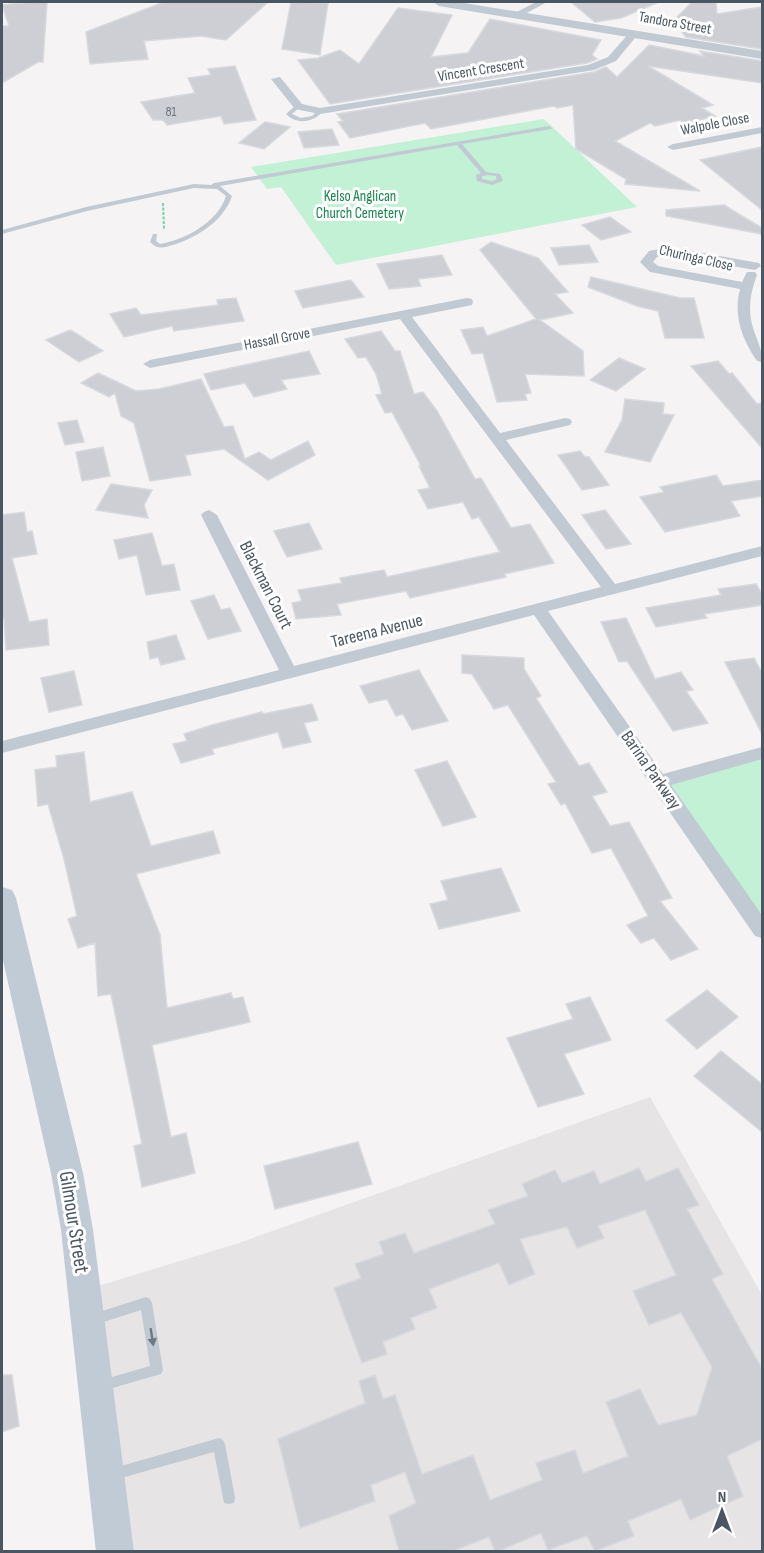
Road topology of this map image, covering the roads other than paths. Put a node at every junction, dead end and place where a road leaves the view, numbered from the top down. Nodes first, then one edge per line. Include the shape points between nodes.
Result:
1 (439, 2) edge
2 (542, 2) edge
3 (520, 13) junction
4 (634, 33) junction
5 (762, 55) edge
6 (276, 79) dead end
7 (549, 128) dead end
8 (762, 130) edge
9 (458, 144) junction
10 (673, 147) dead end
11 (484, 173) dead end
12 (212, 186) junction
13 (2, 232) edge
14 (155, 235) dead end
15 (154, 244) junction
16 (147, 249) dead end
17 (759, 263) edge
18 (746, 286) junction
19 (467, 302) dead end
20 (404, 315) junction
21 (762, 358) edge
22 (150, 364) dead end
23 (565, 422) dead end
24 (497, 438) junction
25 (209, 515) dead end
26 (762, 551) edge
27 (611, 590) junction
28 (539, 610) junction
29 (289, 673) junction
30 (2, 747) edge
31 (762, 753) edge
32 (660, 782) junction
33 (2, 898) edge
34 (759, 919) edge
35 (89, 1321) junction
36 (97, 1387) junction
37 (106, 1476) junction
38 (229, 1498) dead end
39 (114, 1551) edge

1 - 3 street, Tandora Street
2 - 3 street
3 - 4 street, Tandora Street
4 - 5 street, Tandora Street
4 - 6 street, Vincent Crescent via 612,58 590,68 320,111 297,106
7 - 9 lane
8 - 10 street, Walpole Close
9 - 11 lane
9 - 12 lane
12 - 13 lane via 152,194
12 - 15 lane via 229,196 224,209 198,230 164,246
14 - 15 lane
15 - 16 lane
17 - 18 street
17 - 18 street, Churinga Close via 669,251 653,254 646,262 654,268
18 - 21 street via 742,300 746,326
19 - 20 street, Hassall Grove
20 - 22 street, Hassall Grove
20 - 24 street
23 - 24 street
24 - 27 street
25 - 29 street, Blackman Court
26 - 27 street, Tareena Avenue
27 - 28 street, Tareena Avenue
28 - 29 street, Tareena Avenue
28 - 32 street, Barina Parkway
29 - 30 street, Tareena Avenue
31 - 32 street
32 - 34 street, Barina Parkway
33 - 35 main road, Gilmour Street via 67,1173
35 - 36 main road, Gilmour Street
35 -> 36 lane via 146,1303 157,1370
36 - 37 main road, Gilmour Street
37 - 38 lane via 219,1444
37 - 39 main road, Gilmour Street

